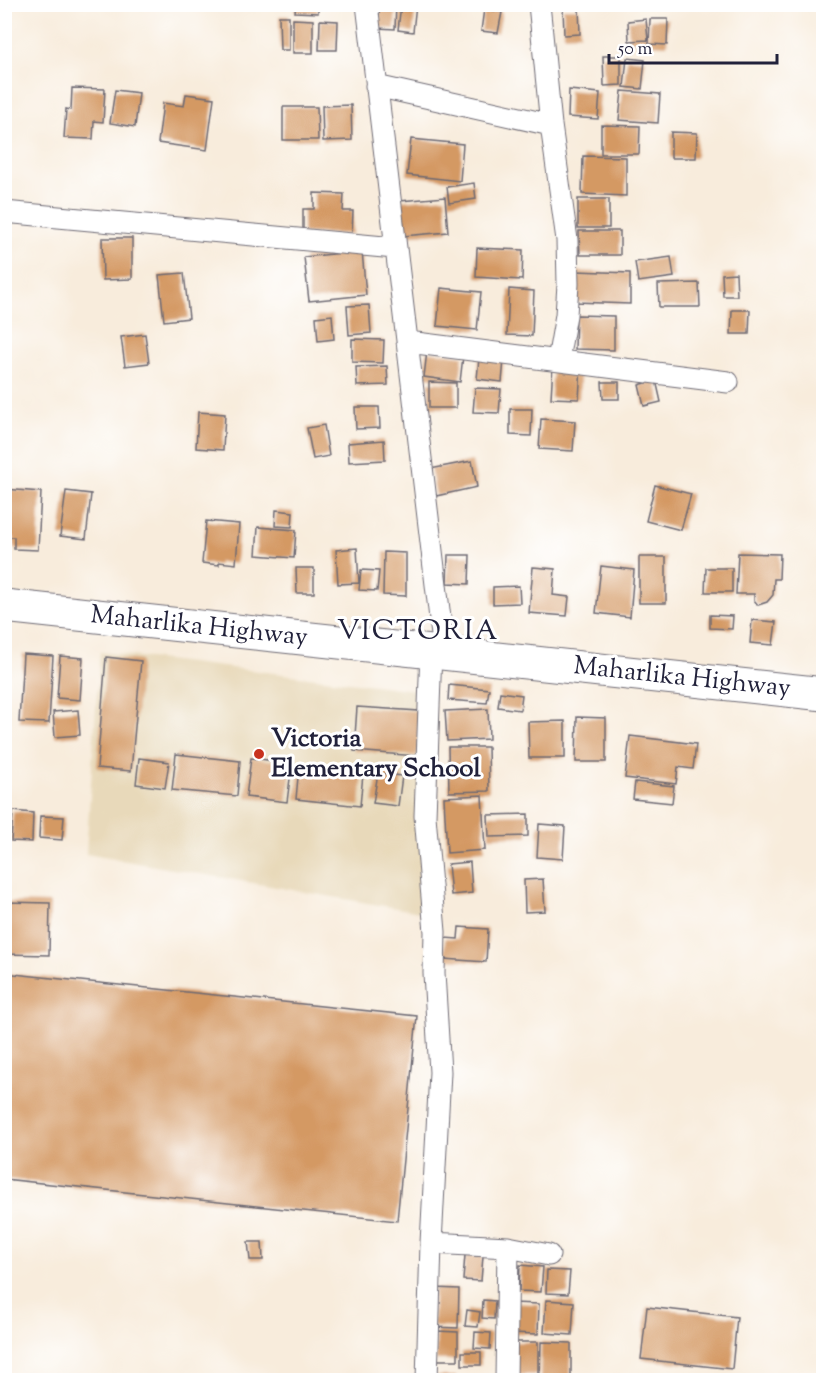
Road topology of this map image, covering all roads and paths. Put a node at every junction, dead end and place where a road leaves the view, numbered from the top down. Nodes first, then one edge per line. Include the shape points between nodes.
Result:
1 (367, 4) edge
2 (539, 4) edge
3 (376, 86) junction
4 (551, 125) junction
5 (4, 212) edge
6 (395, 248) junction
7 (408, 342) junction
8 (558, 360) junction
9 (728, 382) dead end
10 (4, 606) edge
11 (437, 651) junction
12 (824, 694) edge
13 (431, 1243) junction
14 (508, 1247) junction
15 (549, 1255) dead end
16 (428, 1380) edge
17 (506, 1380) edge

1 - 3 street
2 - 4 street
3 - 4 street
3 - 6 street
4 - 8 street via 567,240 566,315
5 - 6 street
6 - 7 street
7 - 8 street
7 - 11 street
8 - 9 street
10 - 11 highway, Maharlika Highway
11 - 12 highway, Maharlika Highway
11 - 13 street via 425,816 435,932 440,1072
13 - 14 street
13 - 16 street
14 - 15 street
14 - 17 street

